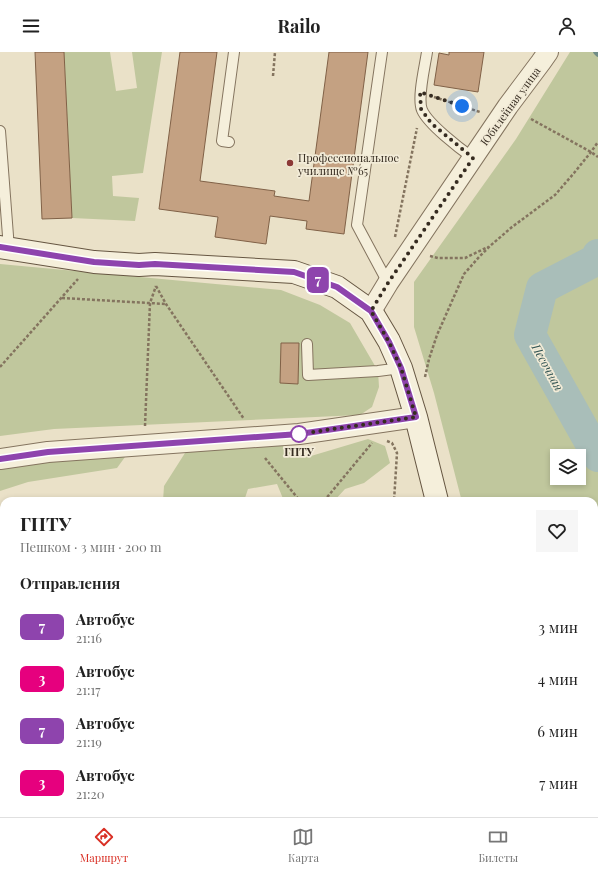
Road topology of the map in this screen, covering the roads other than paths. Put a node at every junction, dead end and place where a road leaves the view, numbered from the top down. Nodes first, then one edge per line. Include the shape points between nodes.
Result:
1 (234, 52) edge
2 (382, 52) edge
3 (427, 52) edge
4 (548, 52) edge
5 (0, 131) edge
6 (229, 142) dead end
7 (473, 158) junction
8 (5, 248) edge
9 (388, 283) junction
10 (371, 311) junction
11 (307, 344) dead end
12 (401, 368) junction
13 (416, 417) junction
14 (0, 459) edge
15 (436, 497) edge

1 - 6 lane via 222,141
2 - 9 lane via 357,225
3 - 7 lane via 420,92 421,109 431,123
4 - 7 street, Юбилейная улица
5 - 8 lane
7 - 9 street, Юбилейная улица via 403,247
8 - 10 street via 94,262 294,272 337,287
9 - 10 street, Юбилейная улица
10 - 12 street
11 - 12 lane via 308,375
12 - 13 street
13 - 14 street via 299,434 48,452
13 - 15 street

